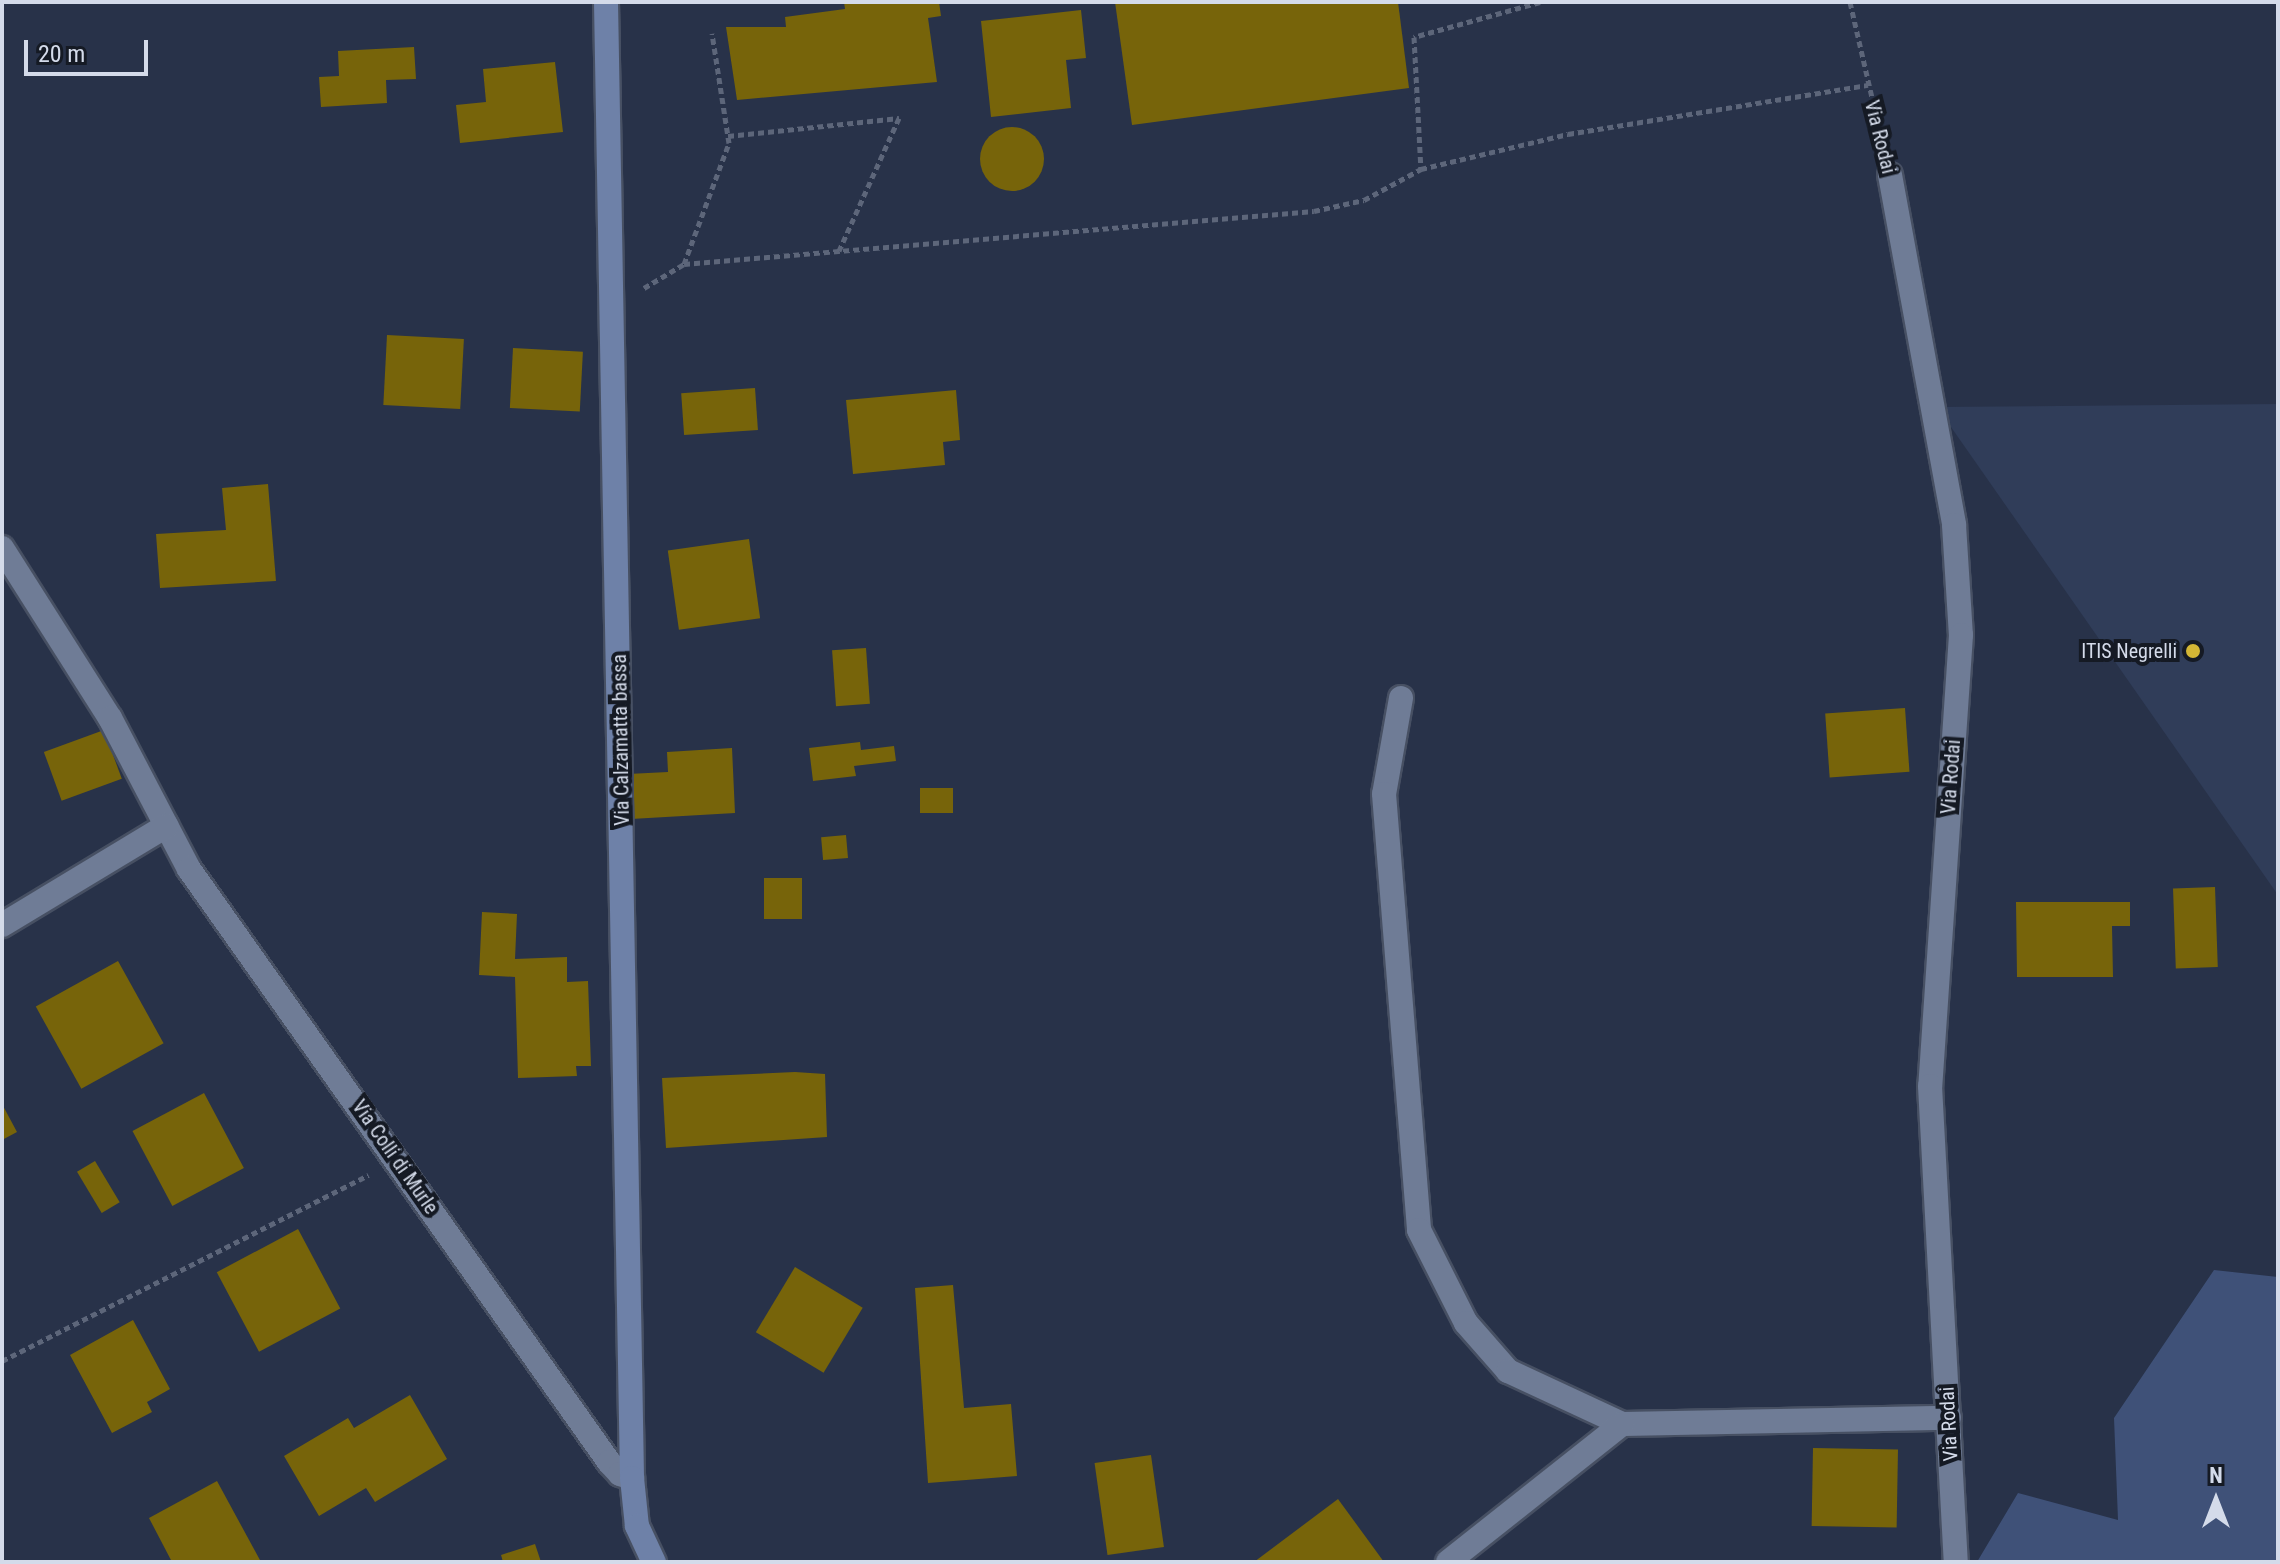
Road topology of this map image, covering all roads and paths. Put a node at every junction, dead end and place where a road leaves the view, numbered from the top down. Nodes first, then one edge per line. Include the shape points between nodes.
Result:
1 (606, 2) edge
2 (1540, 2) edge
3 (1850, 2) edge
4 (712, 33) dead end
5 (1868, 85) junction
6 (728, 136) junction
7 (1421, 169) junction
8 (1890, 175) joint
9 (839, 251) junction
10 (684, 264) junction
11 (614, 306) junction
12 (2, 548) edge
13 (1401, 698) dead end
14 (166, 826) junction
15 (2, 925) edge
16 (398, 1161) junction
17 (2, 1361) edge
18 (1949, 1418) junction
19 (1622, 1424) junction
20 (632, 1478) junction
21 (654, 1562) edge
22 (1448, 1562) edge
23 (1956, 1562) edge

1 - 11 street, Via Calzamatta bassa
2 - 7 path via 1414,37
3 - 5 path, Via Rodai
4 - 6 path
5 - 7 path via 1568,134
5 - 8 path, Via Rodai
6 - 9 path via 899,118
6 - 10 path
7 - 9 path via 1364,200 1314,211
8 - 18 street, Via Rodai via 1954,525 1961,635 1930,1086
9 - 10 path
10 - 11 path
11 - 20 street, Via Calzamatta bassa
12 - 14 street, Via Colli di Murle via 110,718
13 - 19 street via 1384,794 1419,1230 1466,1323 1508,1371
14 - 15 street
14 - 16 street, Via Colli di Murle via 189,869
16 - 17 path
16 - 20 street, Via Colli di Murle via 609,1462
18 - 19 street
18 - 23 street, Via Rodai
19 - 22 street
20 - 21 street, Via Calzamatta bassa via 637,1526

